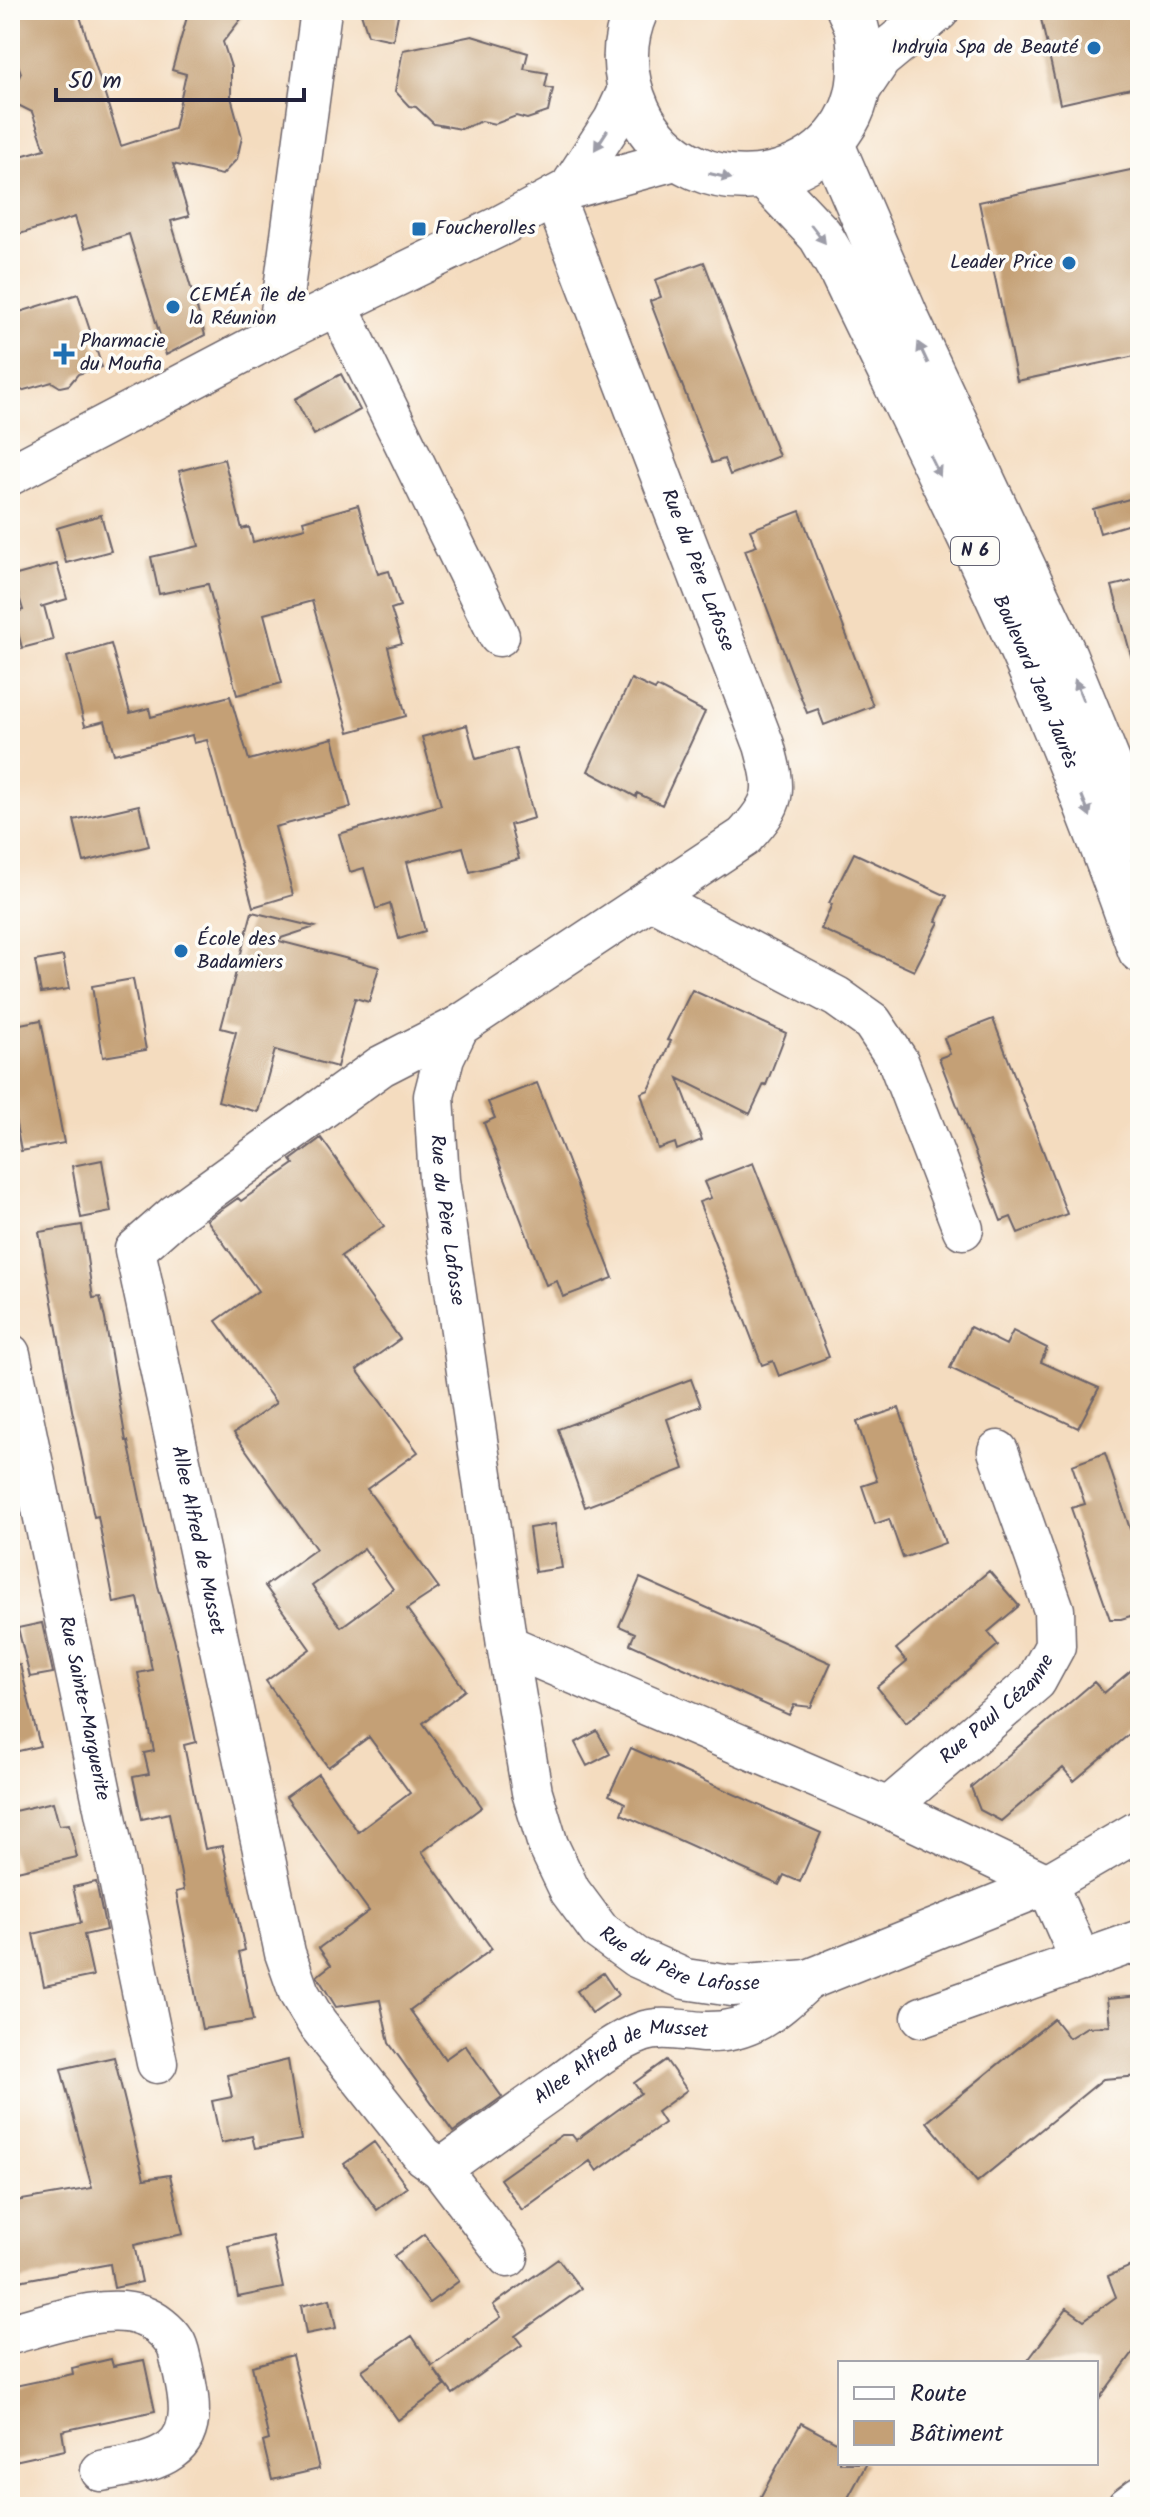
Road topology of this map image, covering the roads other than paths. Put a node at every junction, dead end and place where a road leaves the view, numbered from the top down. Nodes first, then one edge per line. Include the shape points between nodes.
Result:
1 (321, 10) edge
2 (636, 10) edge
3 (849, 10) edge
4 (937, 10) edge
5 (861, 85) junction
6 (629, 88) junction
7 (831, 142) junction
8 (679, 159) junction
9 (765, 177) junction
10 (561, 193) junction
11 (337, 305) junction
12 (278, 334) junction
13 (10, 475) edge
14 (499, 636) dead end
15 (1140, 840) edge
16 (651, 899) junction
17 (1140, 950) edge
18 (459, 1026) junction
19 (963, 1229) dead end
20 (10, 1354) edge
21 (998, 1451) dead end
22 (507, 1645) junction
23 (888, 1808) junction
24 (1140, 1830) edge
25 (1047, 1884) junction
26 (1140, 1940) edge
27 (1081, 1961) junction
28 (808, 1980) junction
29 (922, 2017) dead end
30 (157, 2063) dead end
31 (441, 2169) junction
32 (508, 2257) dead end
33 (10, 2334) edge
34 (101, 2471) dead end
35 (1140, 2497) edge
36 (1127, 2507) edge

1 - 12 street
2 - 6 main road via 625,57
3 - 5 main road via 859,28
4 - 5 main road via 879,58
5 - 7 main road via 853,109
6 - 8 main road via 647,129
6 -> 10 street via 614,120
7 - 9 main road via 800,165
15 -> 7 main road, Boulevard Jean Jaurès / N 6 via 1065,656 908,321
8 -> 9 main road via 706,173 735,179
8 - 10 street
9 -> 17 main road, Boulevard Jean Jaurès / N 6 via 820,235 840,269 1039,690
10 - 11 street
10 - 16 street, Rue du Père Lafosse via 772,773 773,797 744,837
11 - 12 street
11 - 14 street
12 - 13 street
16 - 18 street, Rue du Père Lafosse
16 - 19 street via 837,997 872,1022 898,1061
18 - 22 street, Rue du Père Lafosse via 434,1096 435,1137
18 - 31 street, Allee Alfred de Musset via 381,1066 175,1215 135,1250 285,1953 317,2023 423,2156
20 - 30 street, Rue Sainte-Marguerite
21 - 23 street, Rue Paul Cézanne via 1054,1610 1055,1646 1036,1681
22 - 23 street
22 - 28 street, Rue du Père Lafosse via 532,1792 548,1845 570,1891 599,1930 636,1957 685,1979 732,1986
23 - 25 street
24 - 25 street, Rue du Père Lafosse
25 - 27 street
25 - 28 street, Rue du Père Lafosse
26 - 27 street
27 - 29 street
28 - 31 street, Allee Alfred de Musset via 776,2010 735,2030 645,2031 611,2048
31 - 32 street, Allee Alfred de Musset
33 - 34 street via 119,2312 141,2315 176,2343 191,2402 183,2438 157,2458
35 - 36 street

